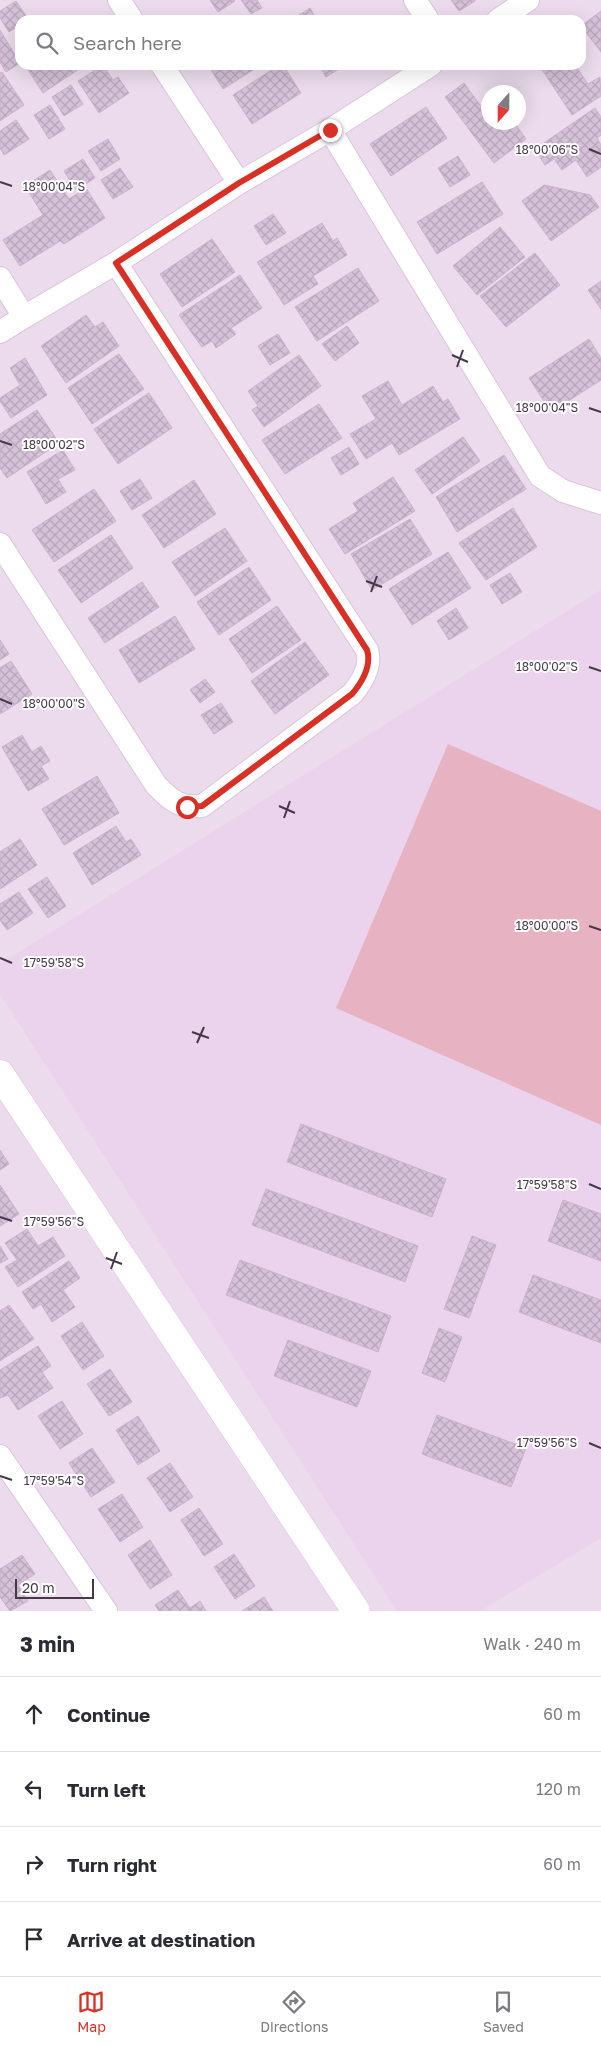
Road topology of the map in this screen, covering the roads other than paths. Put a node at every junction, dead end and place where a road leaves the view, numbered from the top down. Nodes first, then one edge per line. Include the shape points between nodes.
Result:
1 (119, 0) edge
2 (415, 0) edge
3 (528, 0) edge
4 (129, 15) edge
5 (425, 15) edge
6 (506, 15) edge
7 (165, 70) edge
8 (423, 70) edge
9 (330, 130) junction
10 (239, 183) junction
11 (116, 263) junction
12 (0, 278) edge
13 (24, 317) junction
14 (0, 332) edge
15 (601, 503) edge
16 (0, 544) edge
17 (0, 1074) edge
18 (0, 1456) edge
19 (106, 1611) edge
20 (356, 1611) edge

1 - 4 street
2 - 5 street
3 - 6 street
7 - 10 street
8 - 9 street
9 - 10 street
9 - 15 street via 540,476 563,491
10 - 11 street
11 - 13 street
11 - 16 street via 367,650 368,660 361,684 202,806 187,807 169,799 156,785
12 - 13 street
13 - 14 street
17 - 20 street
18 - 19 street

